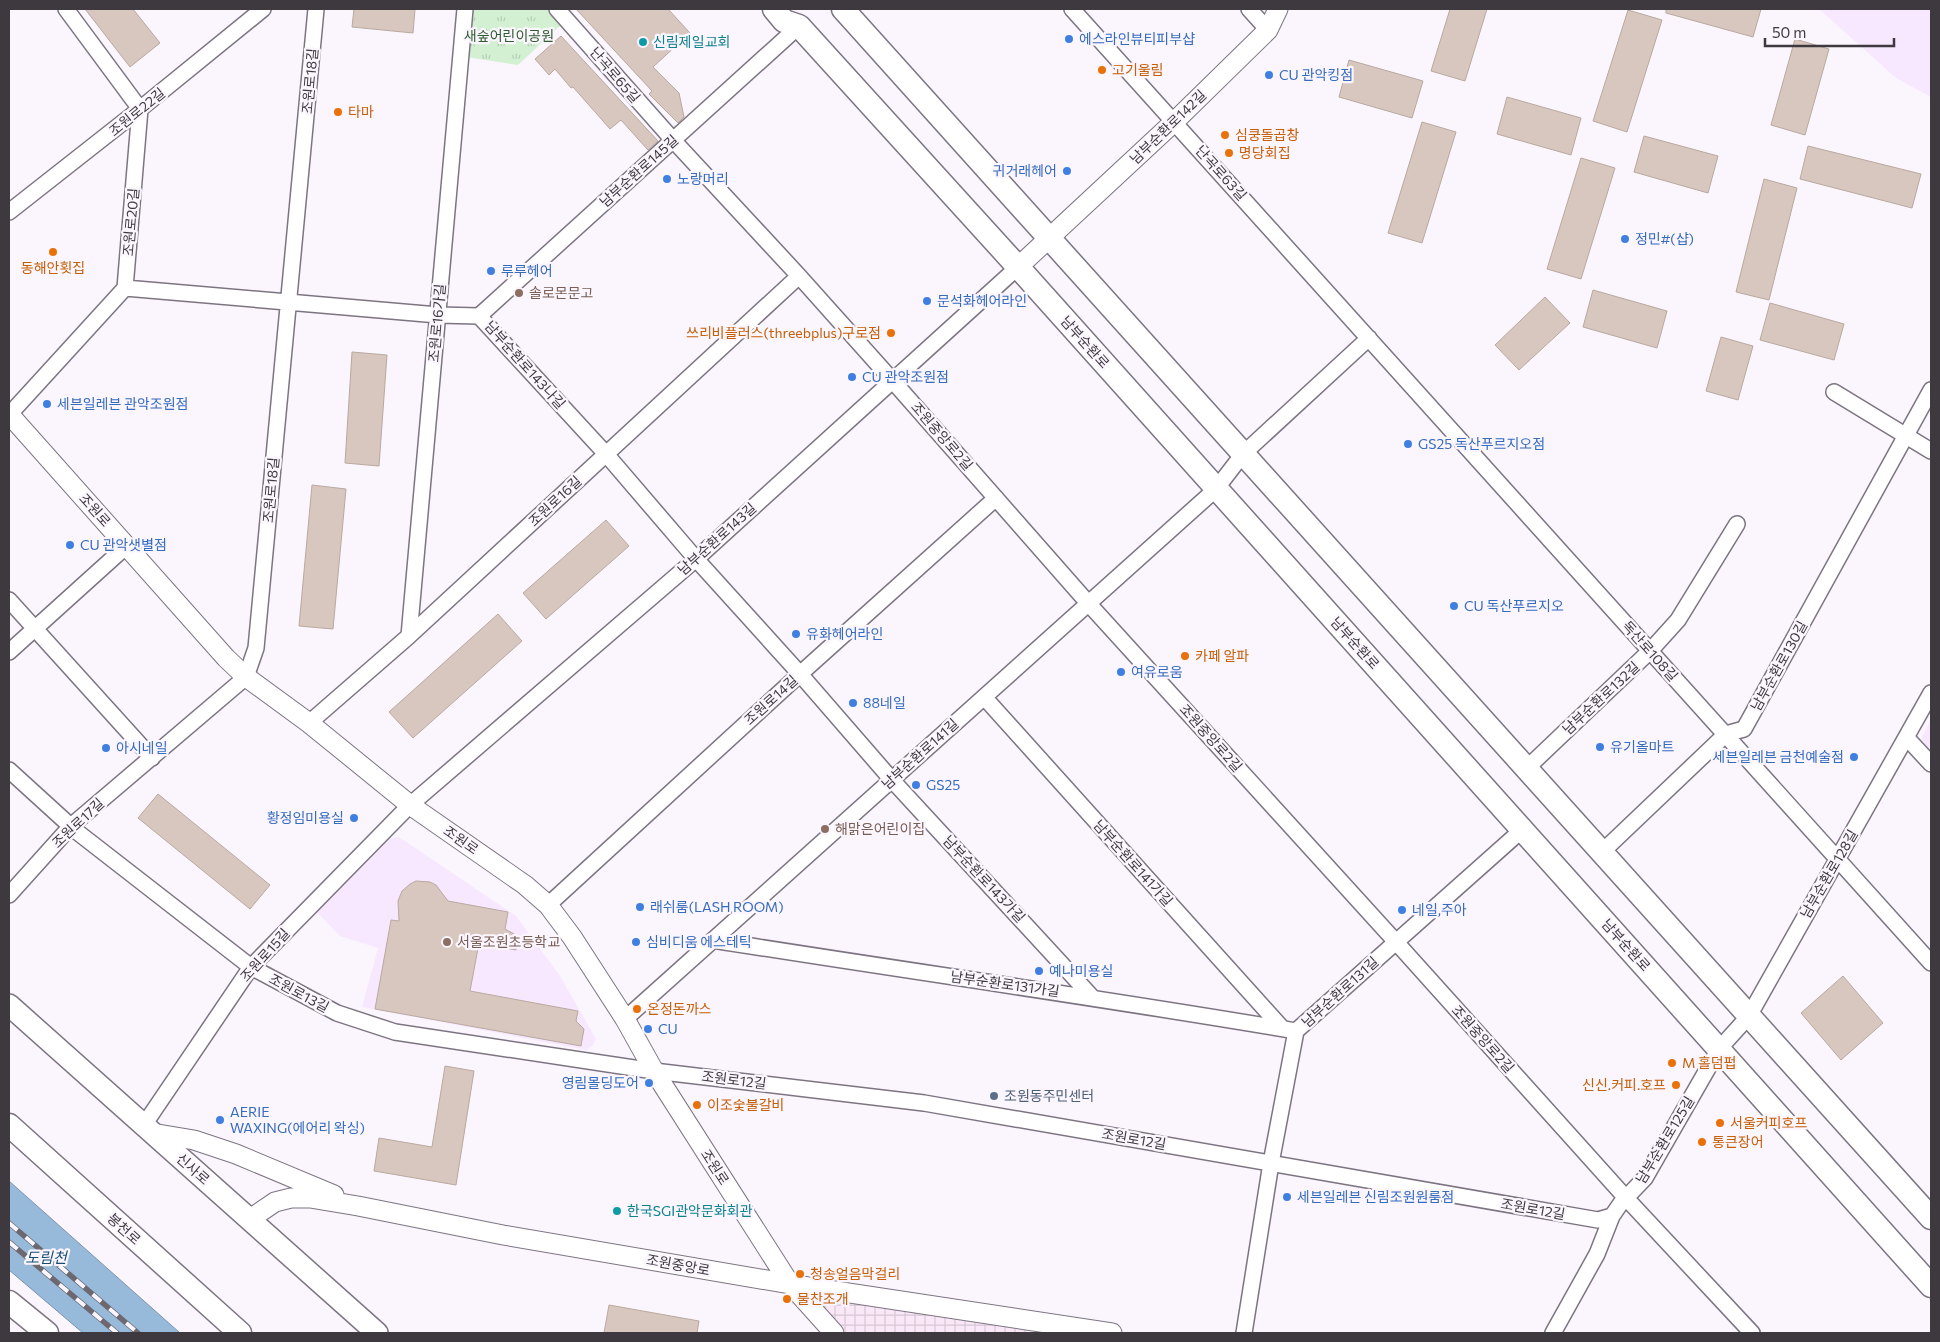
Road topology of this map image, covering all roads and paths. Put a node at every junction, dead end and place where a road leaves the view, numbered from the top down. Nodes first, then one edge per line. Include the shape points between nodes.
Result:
1 (66, 9) edge
2 (263, 9) edge
3 (316, 9) edge
4 (465, 9) edge
5 (557, 9) edge
6 (774, 9) edge
7 (843, 9) edge
8 (1072, 9) edge
9 (1249, 9) edge
10 (1278, 9) edge
11 (799, 26) junction
12 (1268, 30) junction
13 (140, 109) junction
14 (1174, 122) junction
15 (673, 140) junction
16 (9, 212) edge
17 (1049, 239) junction
18 (1018, 267) junction
19 (799, 276) junction
20 (125, 288) junction
21 (289, 302) junction
22 (438, 315) junction
23 (480, 316) junction
24 (1369, 338) junction
25 (892, 380) junction
26 (1931, 390) edge
27 (1834, 392) dead end
28 (9, 414) edge
29 (1905, 436) junction
30 (1931, 451) edge
31 (606, 454) junction
32 (1243, 454) junction
33 (1216, 489) junction
34 (996, 498) junction
35 (1737, 524) dead end
36 (124, 543) junction
37 (696, 559) junction
38 (9, 600) edge
39 (1088, 604) junction
40 (34, 629) junction
41 (408, 636) junction
42 (1650, 651) junction
43 (9, 652) edge
44 (800, 674) junction
45 (246, 677) junction
46 (1931, 694) edge
47 (984, 697) junction
48 (309, 723) junction
49 (1726, 734) junction
50 (1907, 738) junction
51 (152, 758) junction
52 (1931, 764) edge
53 (1526, 769) junction
54 (9, 770) edge
55 (892, 780) junction
56 (410, 805) junction
57 (71, 826) junction
58 (1523, 829) junction
59 (1602, 852) junction
60 (1838, 858) junction
61 (9, 895) edge
62 (548, 905) junction
63 (712, 940) junction
64 (1396, 942) junction
65 (1931, 963) edge
66 (251, 967) junction
67 (1092, 997) junction
68 (9, 1006) edge
69 (1749, 1016) junction
70 (625, 1019) junction
71 (1289, 1029) junction
72 (1719, 1049) junction
73 (654, 1071) junction
74 (9, 1125) edge
75 (148, 1129) junction
76 (1271, 1163) junction
77 (1626, 1198) junction
78 (358, 1206) junction
79 (1612, 1216) junction
80 (1931, 1218) edge
81 (250, 1219) junction
82 (790, 1284) junction
83 (1931, 1286) edge
84 (9, 1302) edge
85 (47, 1333) edge
86 (240, 1333) edge
87 (377, 1333) edge
88 (834, 1333) edge
89 (1112, 1333) edge
90 (1244, 1333) edge
91 (1552, 1333) edge
92 (1752, 1333) edge

1 - 13 street
2 - 13 street, 조원로22길
3 - 21 street, 조원로18길
4 - 22 street, 조원로16가길
5 - 15 street, 난곡로65길
6 - 11 main road, 남부순환로 via 784,20
7 - 17 main road
8 - 14 street, 난곡로63길
9 - 12 street
10 - 12 street, 남부순환로142길
11 - 15 street, 남부순환로145길
11 - 18 main road, 남부순환로
12 - 14 street, 남부순환로142길
13 - 16 street, 조원로22길
13 - 20 street, 조원로20길
14 - 17 street, 남부순환로142길
14 - 24 street, 난곡로63길
15 - 19 street, 조원중앙로2길
15 - 23 street, 남부순환로145길
17 - 18 street, 남부순환로142길
17 - 32 main road
18 - 25 street, 남부순환로143길
18 - 33 main road, 남부순환로
19 - 25 street, 조원중앙로2길
19 - 31 street, 조원로16길
20 - 21 street
20 - 28 street
21 - 22 street, 남부순환로143나길
21 - 45 street, 조원로18길 via 256,648
22 - 23 street, 남부순환로143나길
22 - 41 street, 조원로16가길
23 - 31 street, 남부순환로143나길
24 - 32 street, 남부순환로141길
24 - 42 street, 독산로108길
25 - 34 street, 조원중앙로2길
25 - 37 street, 남부순환로143길
26 - 29 street, 남부순환로130길
27 - 29 street
28 - 36 street, 조원로
29 - 30 street
29 - 49 street, 남부순환로130길 via 1744,730
31 - 37 street, 남부순환로143나길
31 - 41 street, 조원로16길
32 - 33 street, 남부순환로141길
32 - 53 main road
33 - 39 street, 남부순환로141길
33 - 58 main road, 남부순환로
34 - 39 street, 조원중앙로2길
34 - 44 street, 조원로14길
35 - 42 street, 남부순환로132길 via 1678,620
36 - 40 street via 122,550
36 - 45 street, 조원로
37 - 44 street, 남부순환로143가길
37 - 56 street, 남부순환로143길
38 - 40 street
39 - 47 street, 남부순환로141길
39 - 64 street, 조원중앙로2길
40 - 43 street
40 - 51 street
41 - 48 street, 조원로16길
42 - 49 street, 독산로108길
42 - 53 street, 남부순환로132길
44 - 55 street, 남부순환로143가길
44 - 62 street, 조원로14길
45 - 48 street, 조원로
45 - 51 street, 조원로17길
46 - 50 street, 남부순환로128길
47 - 55 street, 남부순환로141길
47 - 71 street, 남부순환로141가길
48 - 56 street, 조원로
49 - 59 street, 남부순환로130길
49 - 60 street, 독산로108길
50 - 52 street
50 - 60 street, 남부순환로128길
51 - 57 street, 조원로17길
53 - 59 main road
54 - 57 street, 조원로13길
55 - 63 street, 남부순환로141길
55 - 67 street, 남부순환로143가길
56 - 62 street, 조원로
56 - 66 street, 조원로15길
57 - 61 street, 조원로17길
57 - 66 street, 조원로13길
58 - 64 street, 남부순환로131길
58 - 72 main road, 남부순환로
59 - 69 main road
60 - 65 street, 독산로108길
60 - 69 street, 남부순환로128길
62 - 70 street, 조원로
63 - 67 street, 남부순환로131가길
63 - 70 street, 남부순환로141길
64 - 71 street, 남부순환로131길
64 - 77 street, 조원중앙로2길
66 - 73 street, 조원로13길 via 337,1013 395,1032
66 - 75 street, 조원로15길
67 - 71 street, 남부순환로131가길
68 - 75 main road, 신사로
69 - 72 street, 남부순환로128길
69 - 80 main road
70 - 73 street, 조원로
71 - 76 street, 남부순환로131길
72 - 77 street, 남부순환로125길 via 1645,1178
72 - 83 main road, 남부순환로
73 - 76 street, 조원로12길 via 924,1103
73 - 82 street, 조원로
74 - 86 main road, 봉천로
75 - 78 street via 236,1154
75 - 81 main road, 신사로
76 - 79 street, 조원로12길 via 1598,1220
76 - 90 street, 남부순환로131길
77 - 79 street, 남부순환로125길
77 - 92 street, 조원중앙로2길
78 - 81 street, 조원중앙로 via 291,1198 275,1202
78 - 82 street, 조원중앙로 via 503,1235
79 - 91 street, 남부순환로125길 via 1598,1254
81 - 87 main road, 신사로
82 - 88 street, 조원로
82 - 89 street, 조원중앙로
84 - 85 main road

